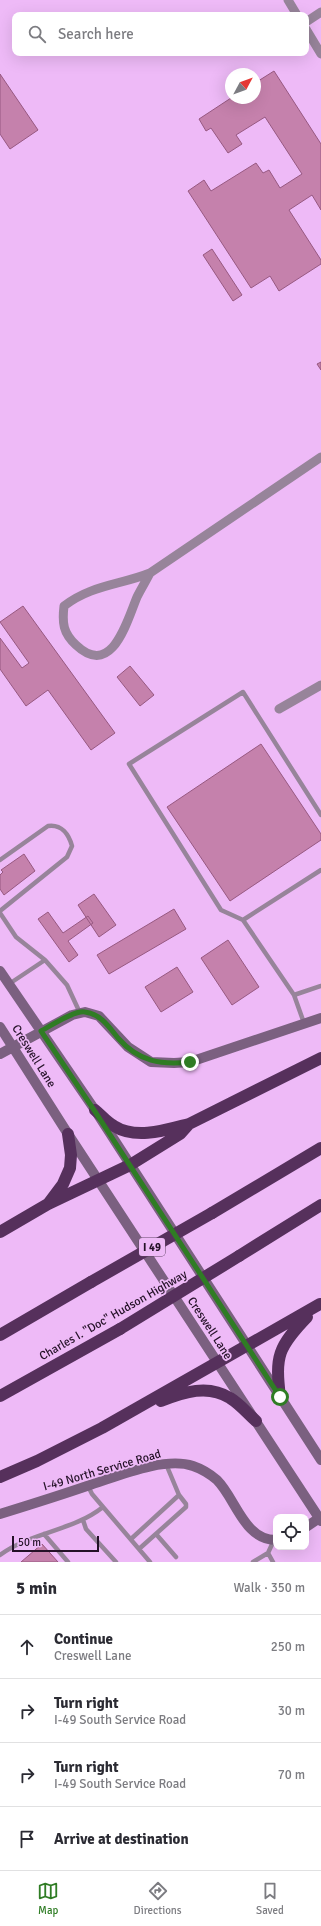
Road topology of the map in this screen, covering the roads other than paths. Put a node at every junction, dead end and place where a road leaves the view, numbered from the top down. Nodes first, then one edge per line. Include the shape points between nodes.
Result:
1 (288, 0) edge
2 (296, 12) edge
3 (321, 12) edge
4 (309, 20) edge
5 (309, 34) edge
6 (321, 54) edge
7 (321, 457) edge
8 (150, 573) junction
9 (321, 685) edge
10 (279, 709) dead end
11 (321, 815) edge
12 (0, 860) edge
13 (321, 870) edge
14 (0, 912) edge
15 (244, 920) junction
16 (45, 960) junction
17 (0, 971) edge
18 (9, 984) junction
19 (321, 986) edge
20 (294, 995) junction
21 (80, 1013) junction
22 (321, 1018) edge
23 (304, 1023) junction
24 (0, 1027) edge
25 (41, 1031) junction
26 (12, 1047) junction
27 (0, 1054) edge
28 (321, 1058) edge
29 (94, 1110) junction
30 (189, 1124) junction
31 (68, 1134) junction
32 (321, 1148) edge
33 (130, 1165) junction
34 (98, 1180) junction
35 (48, 1204) junction
36 (321, 1205) edge
37 (0, 1232) edge
38 (320, 1304) edge
39 (0, 1335) edge
40 (246, 1346) junction
41 (217, 1362) junction
42 (0, 1396) edge
43 (280, 1397) junction
44 (129, 1413) junction
45 (256, 1421) junction
46 (321, 1460) edge
47 (166, 1464) junction
48 (0, 1477) edge
49 (88, 1486) junction
50 (179, 1495) junction
51 (103, 1507) junction
52 (0, 1514) edge
53 (320, 1519) edge
54 (83, 1520) junction
55 (309, 1525) edge
56 (44, 1534) junction
57 (156, 1534) junction
58 (131, 1539) junction
59 (273, 1540) edge
60 (273, 1544) edge
61 (139, 1549) junction
62 (268, 1553) junction
63 (0, 1555) edge
64 (176, 1557) dead end
65 (68, 1562) edge
66 (116, 1562) edge
67 (150, 1562) edge
68 (253, 1562) edge
69 (272, 1562) edge

1 - 2 street
3 - 4 street
5 - 6 street
7 - 8 street
8 - 8 street via 120,640 108,652 97,656 84,653 71,640 62,622 64,606 77,596 93,589
9 - 10 street
11 - 15 lane via 243,692 129,764 221,910
12 - 14 lane via 48,826 54,825 64,830 70,838 72,846 67,858
13 - 15 lane
14 - 16 lane via 16,937
15 - 20 lane
16 - 18 lane
16 - 21 lane via 67,985
17 - 18 main road, Creswell Lane
18 - 25 main road, Creswell Lane
19 - 20 lane
20 - 23 lane
21 - 23 main road via 99,1016 128,1047 151,1062 174,1064 190,1062
21 - 25 main road
22 - 23 main road
24 - 26 main road, Creswell Lane
25 - 26 main road
25 - 29 main road, Creswell Lane
26 - 27 main road
26 - 31 main road, Creswell Lane
28 - 30 highway
29 - 30 highway via 115,1127 129,1132 147,1133
29 - 33 main road, Creswell Lane
30 - 33 highway via 180,1134
31 - 34 main road, Creswell Lane
31 - 35 highway via 70,1168 63,1184
32 - 39 highway, I 49, bridge
33 - 34 highway
33 - 40 main road, Creswell Lane
34 - 35 highway
34 - 41 main road, Creswell Lane
35 - 37 highway
36 - 42 highway, Charles I. "Doc" Hudson Highway, bridge via 120,1329
38 - 40 highway
38 - 43 highway via 292,1332 284,1344 277,1372
40 - 41 highway
40 - 43 main road, Creswell Lane
41 - 44 highway
41 - 45 main road, Creswell Lane
43 - 46 main road, Creswell Lane
44 - 45 highway via 188,1392 205,1390 220,1393 231,1399
44 - 48 highway via 82,1439
45 - 53 main road, Creswell Lane
47 - 49 main road, I-49 North Service Road
47 - 50 lane
47 - 59 main road, I-49 North Service Road via 192,1465 206,1471 217,1481 253,1531 262,1538
49 - 51 lane
49 - 52 main road, I-49 North Service Road
50 - 57 lane via 186,1507
50 - 58 lane
51 - 54 lane via 90,1518
51 - 58 lane
53 - 55 main road
54 - 56 lane
54 - 66 lane via 86,1528
56 - 63 lane via 13,1545
56 - 65 lane
57 - 61 lane
57 - 64 lane
58 - 61 lane
60 - 62 lane
61 - 67 lane
62 - 68 lane
62 - 69 lane

